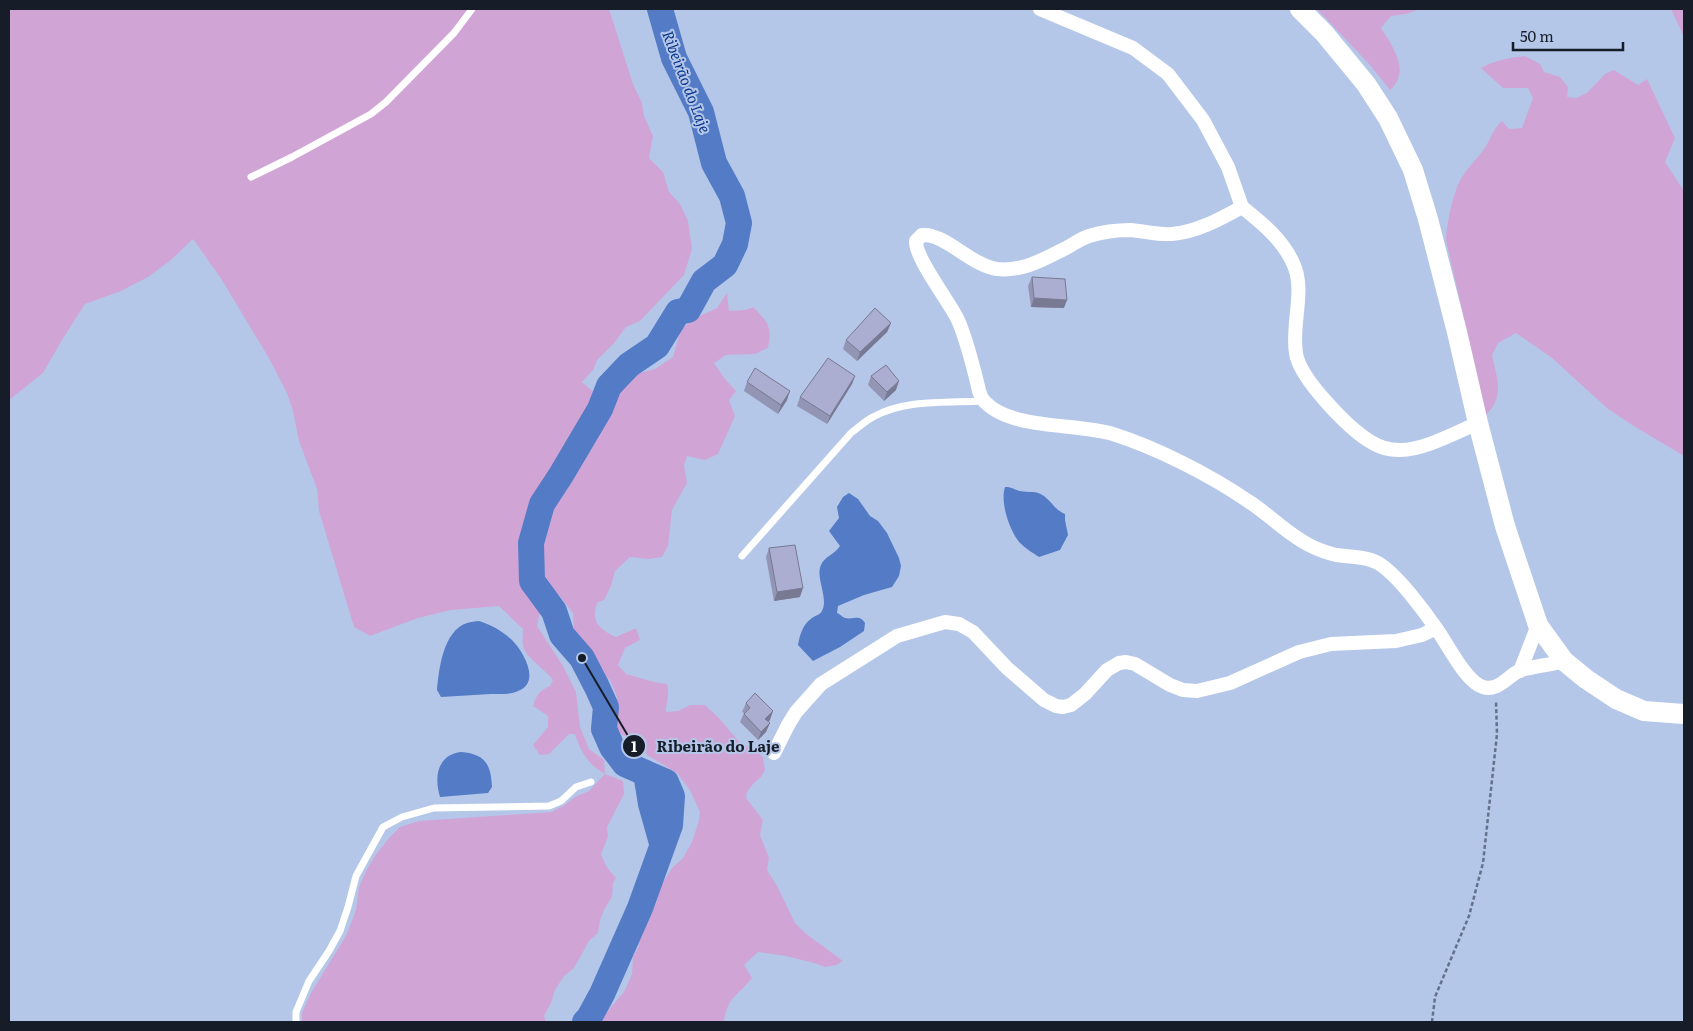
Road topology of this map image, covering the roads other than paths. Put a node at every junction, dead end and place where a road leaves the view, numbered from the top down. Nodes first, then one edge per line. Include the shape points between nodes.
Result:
1 (472, 9) edge
2 (1040, 9) edge
3 (1300, 9) edge
4 (251, 177) dead end
5 (1242, 207) junction
6 (983, 401) junction
7 (1478, 423) junction
8 (742, 556) dead end
9 (1538, 625) junction
10 (1436, 628) junction
11 (1564, 661) junction
12 (1520, 671) junction
13 (1684, 714) edge
14 (774, 753) dead end
15 (591, 782) dead end
16 (296, 1022) edge

1 - 4 lane via 454,33 371,114
2 - 5 street via 1133,48 1168,74 1203,120 1228,166
3 - 7 main road via 1366,84 1388,118 1412,170 1428,219
5 - 6 street via 1197,229 1171,234 1130,230 1086,237 1038,262 1019,268 997,269 979,264 945,242 925,235 919,237 916,247 959,321
5 - 7 street via 1283,244 1294,264 1299,287 1294,334 1296,356 1334,411 1371,442 1389,450 1415,449
6 - 8 lane via 921,404 872,417 850,433
6 - 10 street via 1016,418 1112,434 1148,447 1207,476 1311,546 1376,562 1390,571
7 - 9 main road via 1505,526
9 - 11 main road
9 - 12 street
10 - 12 street via 1475,683 1496,687
10 - 14 street via 1396,642 1331,644 1299,652 1230,683 1197,691 1176,688 1135,664 1119,663 1107,670 1085,694 1063,707 1044,700 973,632 959,624 945,622 897,636 821,684 796,712
11 - 12 street
11 - 13 main road via 1616,699 1644,711
15 - 16 lane via 576,787 561,801 548,806 434,808 402,817 383,827 356,876 340,931 309,981 296,1012

